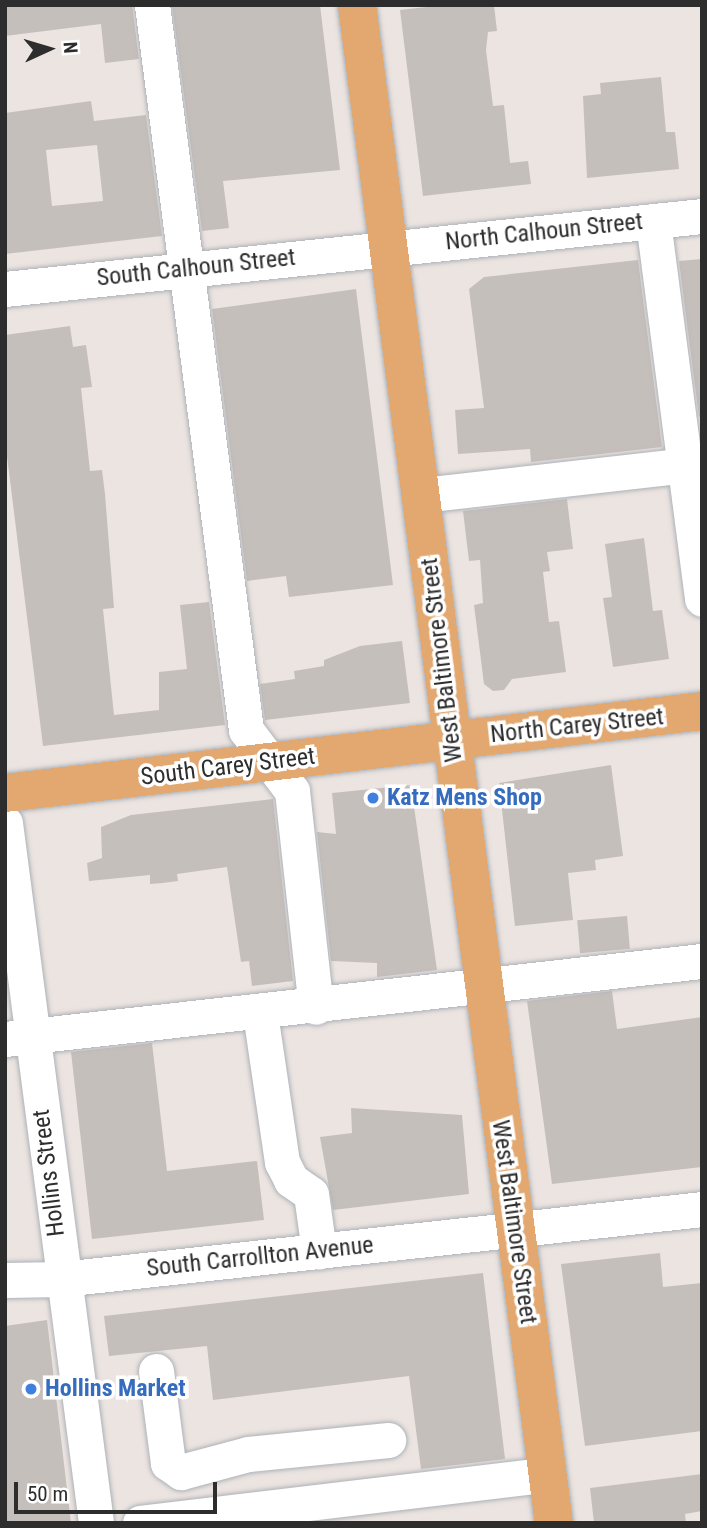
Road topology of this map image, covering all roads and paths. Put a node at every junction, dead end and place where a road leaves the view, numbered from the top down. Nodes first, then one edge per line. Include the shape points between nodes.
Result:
1 (152, 5) edge
2 (357, 5) edge
3 (702, 216) edge
4 (653, 221) junction
5 (387, 248) junction
6 (187, 268) junction
7 (5, 289) edge
8 (686, 465) junction
9 (423, 495) junction
10 (702, 599) edge
11 (702, 711) edge
12 (452, 740) junction
13 (270, 762) junction
14 (5, 793) edge
15 (5, 822) edge
16 (702, 961) edge
17 (483, 987) junction
18 (316, 1007) junction
19 (260, 1013) junction
20 (19, 1037) edge
21 (702, 1209) edge
22 (515, 1228) junction
23 (319, 1251) junction
24 (62, 1279) junction
25 (5, 1280) edge
26 (156, 1371) dead end
27 (388, 1440) dead end
28 (204, 1469) junction
29 (548, 1474) junction
30 (209, 1515) junction
31 (282, 1515) edge
32 (96, 1523) edge
33 (139, 1523) edge
34 (554, 1523) edge

1 - 6 street
2 - 5 main road, West Baltimore Street
3 - 4 street, North Calhoun Street
4 - 5 street, North Calhoun Street
4 - 8 street
5 - 6 street, South Calhoun Street
5 - 9 main road, West Baltimore Street
6 - 7 street, South Calhoun Street
6 - 13 street via 246,730
8 - 9 street
8 - 10 street
9 - 12 main road, West Baltimore Street
11 - 12 main road, North Carey Street
12 - 13 main road, South Carey Street
12 - 17 main road, West Baltimore Street
13 - 14 main road, South Carey Street
13 - 18 street via 292,791
15 - 20 street, Hollins Street
16 - 17 street
17 - 18 street
17 - 22 main road, West Baltimore Street
18 - 19 street
19 - 20 street
19 - 23 street via 282,1162 291,1180 311,1194
20 - 24 street, Hollins Street
21 - 22 street, South Carrollton Avenue
22 - 23 street, South Carrollton Avenue
22 - 29 main road, West Baltimore Street
23 - 24 street, South Carrollton Avenue
24 - 25 street, South Carrollton Avenue
24 - 32 street, Hollins Street
26 - 28 street via 168,1463 181,1472
27 - 28 street via 248,1454
28 - 30 street
29 - 31 street
29 - 34 main road, West Baltimore Street
30 - 31 street
30 - 33 street

